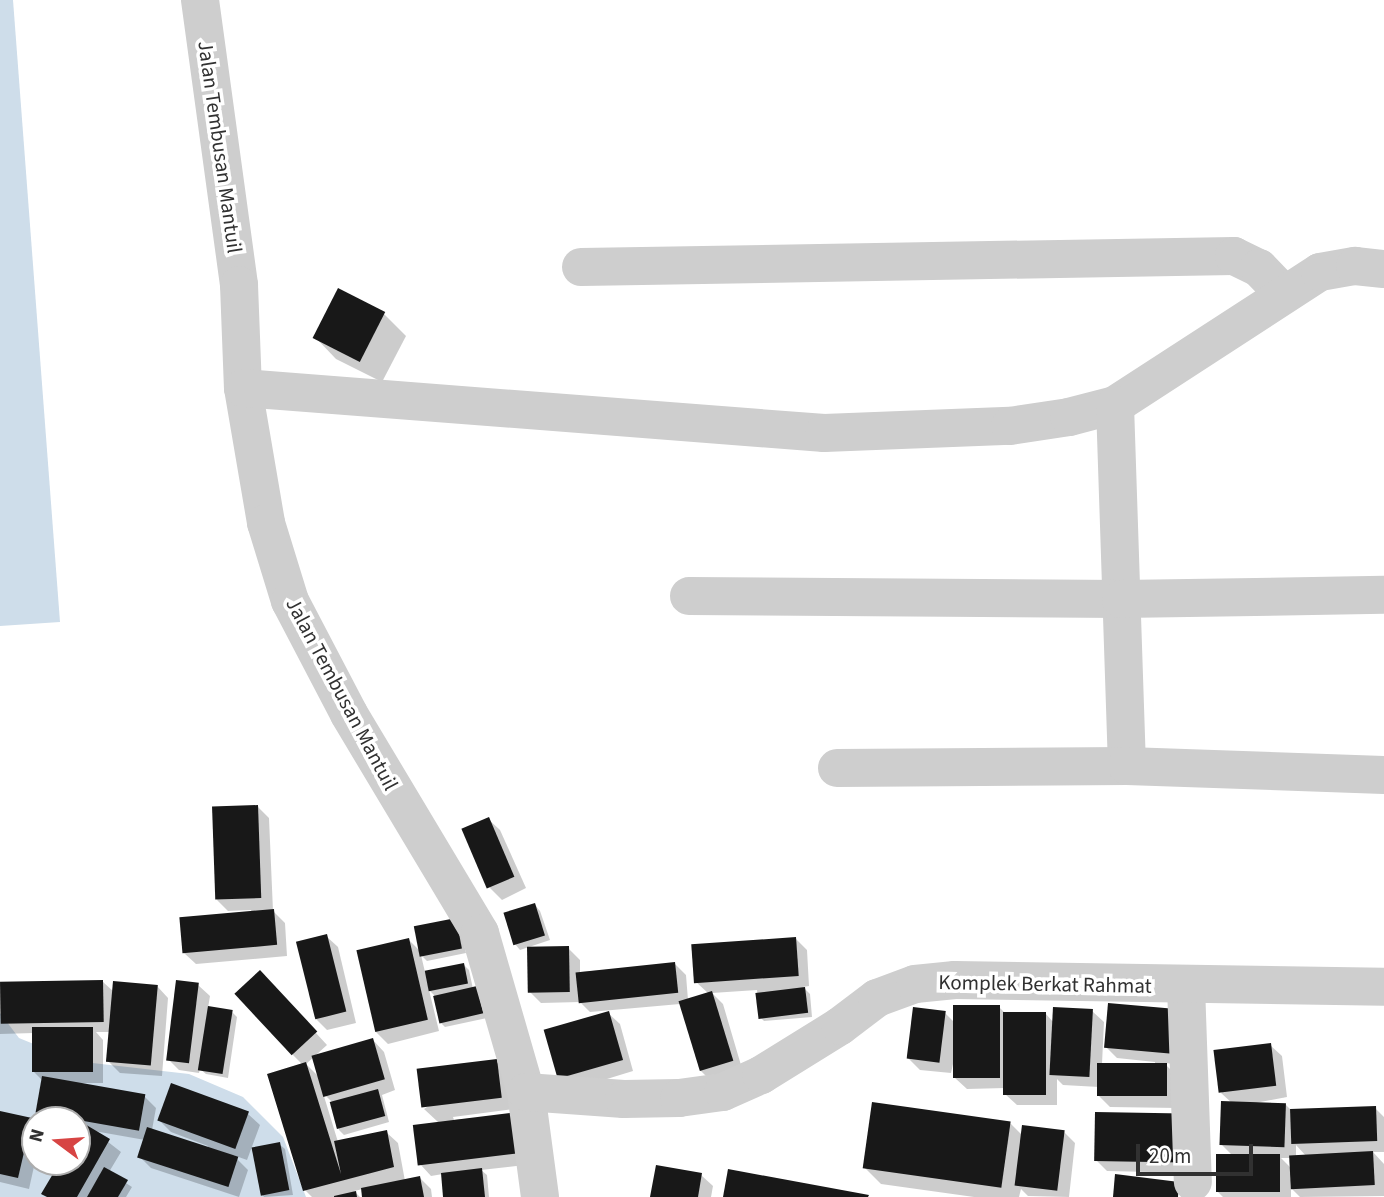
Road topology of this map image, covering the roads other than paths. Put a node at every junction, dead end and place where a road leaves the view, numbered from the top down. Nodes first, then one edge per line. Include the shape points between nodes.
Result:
1 (200, 0) edge
2 (581, 267) dead end
3 (1384, 269) edge
4 (1283, 293) junction
5 (243, 388) junction
6 (1115, 405) junction
7 (1384, 595) edge
8 (689, 596) dead end
9 (1122, 599) junction
10 (1127, 766) junction
11 (836, 768) dead end
12 (1384, 775) edge
13 (1186, 986) junction
14 (1384, 987) edge
15 (526, 1092) junction
16 (1193, 1182) dead end
17 (540, 1197) edge

1 - 5 street, Jalan Tembusan Mantuil via 239,285
2 - 4 street via 1234,256 1259,268
3 - 4 street via 1355,266 1320,272
4 - 6 street
5 - 6 street via 824,433 1010,426
5 - 15 street, Jalan Tembusan Mantuil via 266,523 290,601 349,714 480,933
6 - 9 street
7 - 9 street
8 - 9 street
9 - 10 street
10 - 11 street
10 - 12 street
13 - 14 street, Komplek Berkat Rahmat
13 - 15 street, Komplek Berkat Rahmat via 955,980 915,984 877,998 761,1075 723,1092 624,1099
13 - 16 street
15 - 17 street, Jalan Tembusan Mantuil

